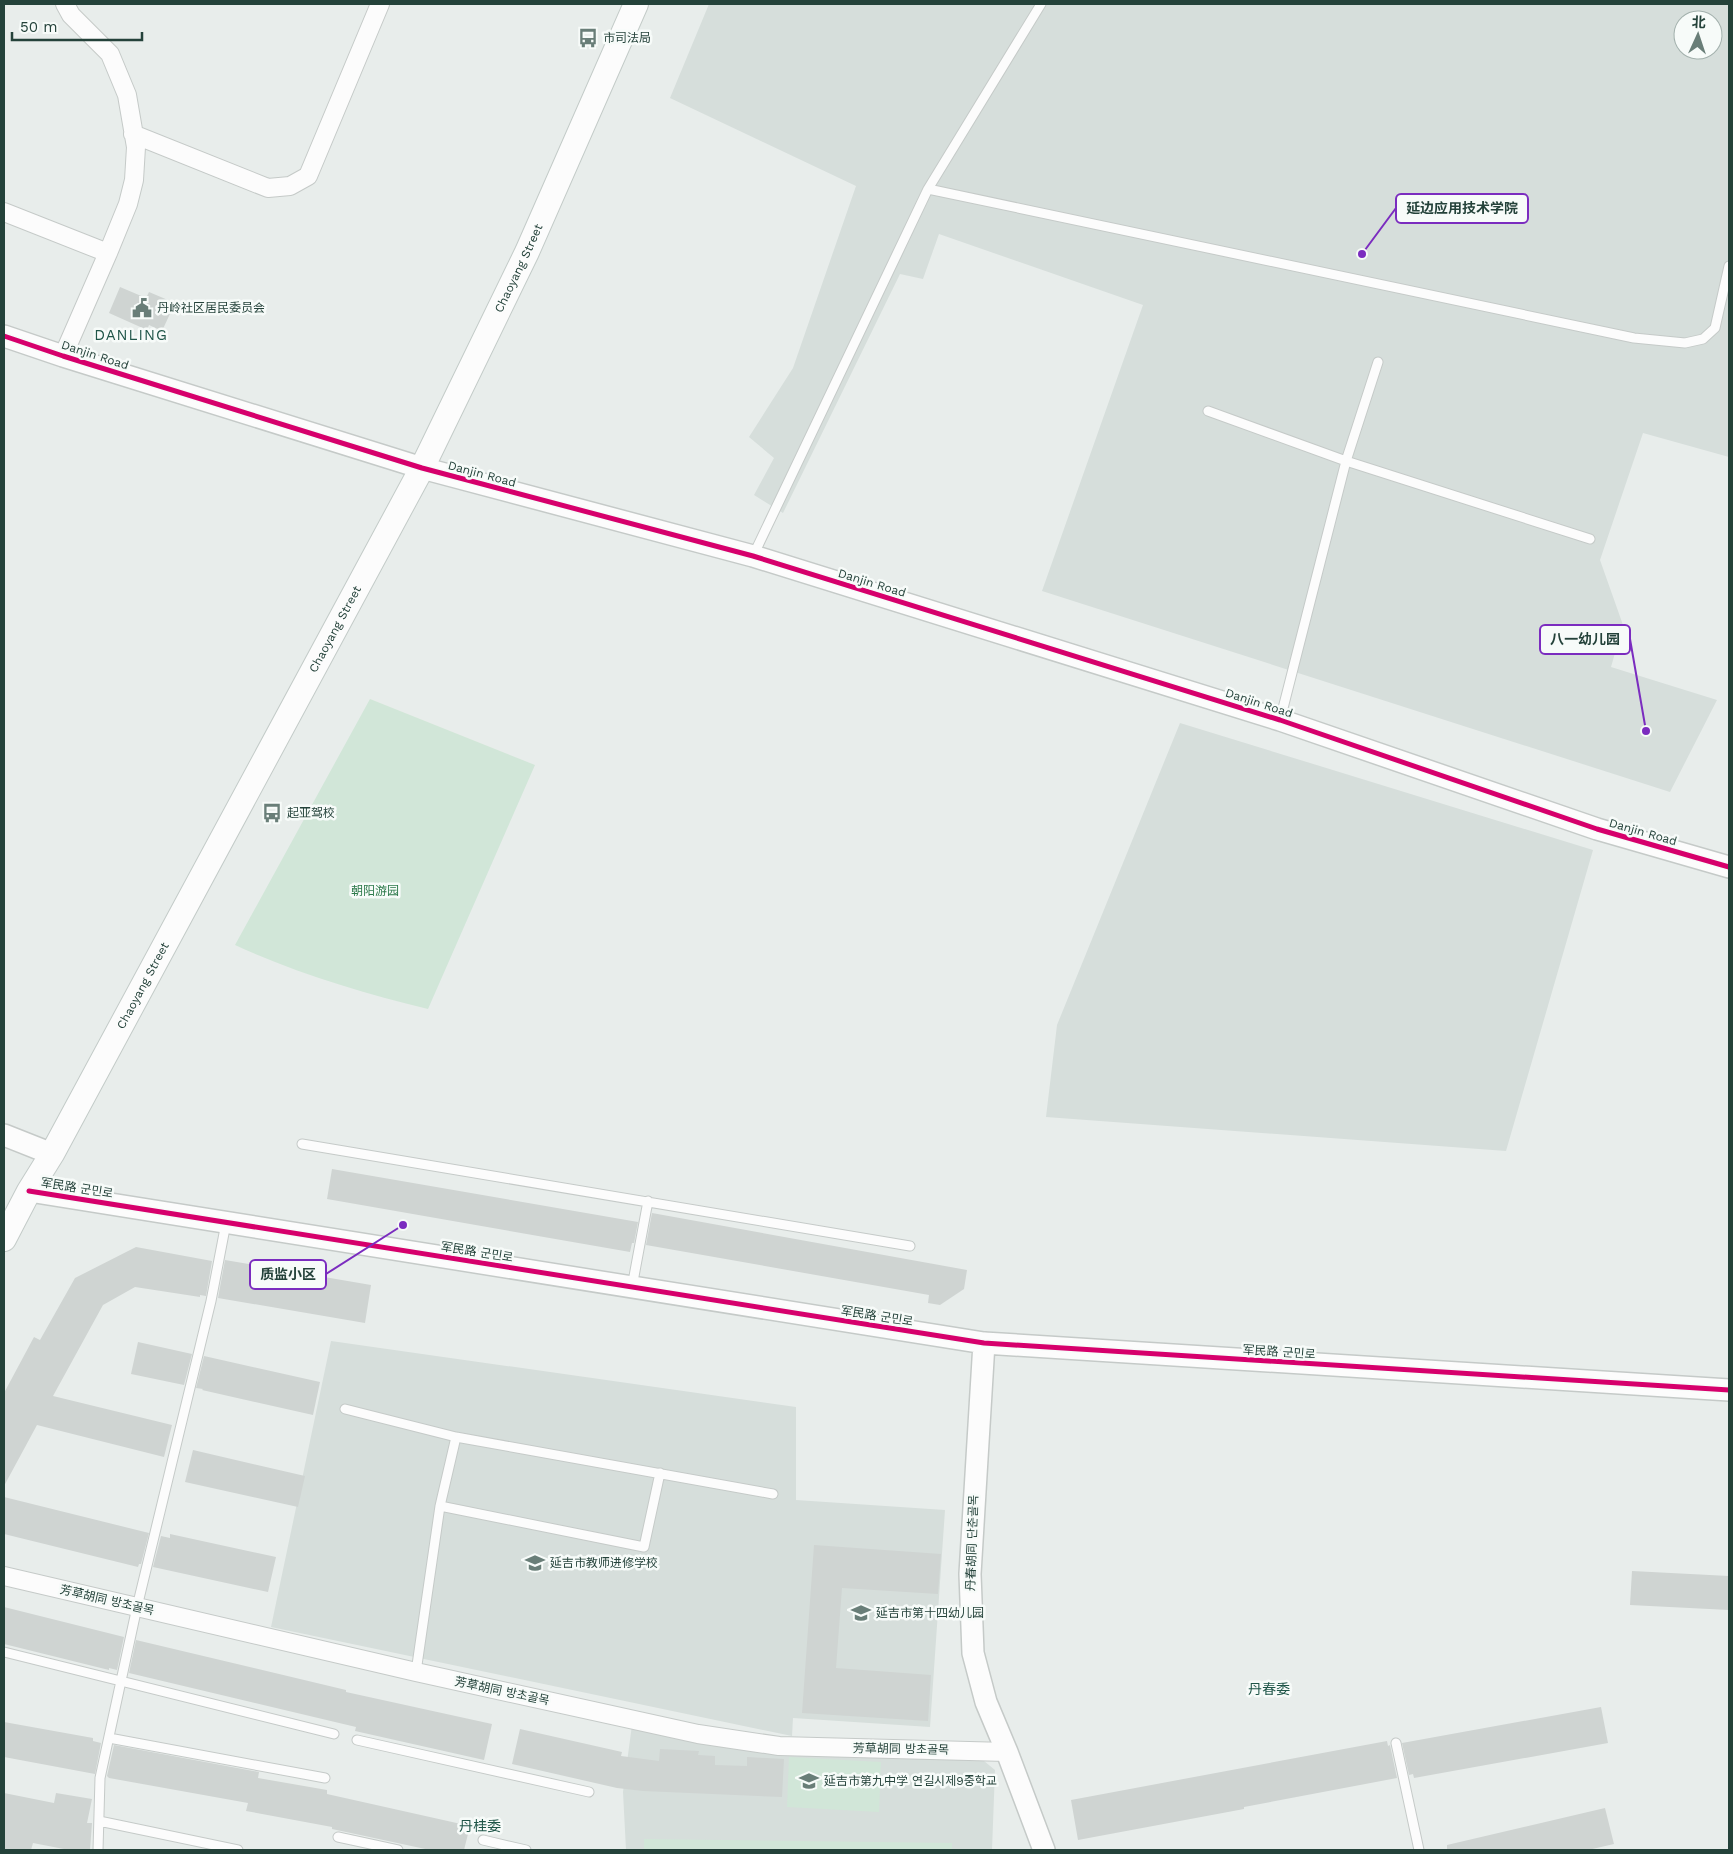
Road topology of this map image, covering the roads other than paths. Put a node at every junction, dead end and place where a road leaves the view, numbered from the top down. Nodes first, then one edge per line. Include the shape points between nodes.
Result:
1 (65, 4) edge
2 (380, 4) edge
3 (636, 4) edge
4 (1041, 4) edge
5 (133, 134) junction
6 (928, 189) junction
7 (4, 212) edge
8 (108, 253) junction
9 (1729, 266) edge
10 (4, 336) edge
11 (63, 356) junction
12 (1378, 362) dead end
13 (1208, 411) dead end
14 (1346, 460) junction
15 (422, 468) junction
16 (1590, 539) dead end
17 (753, 556) junction
18 (1280, 720) junction
19 (1729, 867) edge
20 (4, 1135) edge
21 (302, 1144) dead end
22 (52, 1154) junction
23 (29, 1191) junction
24 (648, 1201) junction
25 (226, 1222) junction
26 (4, 1239) edge
27 (910, 1246) dead end
28 (632, 1287) junction
29 (984, 1343) junction
30 (1729, 1390) edge
31 (345, 1408) dead end
32 (456, 1436) junction
33 (660, 1474) junction
34 (773, 1494) dead end
35 (440, 1506) junction
36 (4, 1576) edge
37 (137, 1607) junction
38 (4, 1652) edge
39 (416, 1672) junction
40 (121, 1681) junction
41 (334, 1734) dead end
42 (108, 1738) junction
43 (356, 1740) dead end
44 (1396, 1743) dead end
45 (1007, 1752) junction
46 (325, 1778) dead end
47 (589, 1792) dead end
48 (99, 1821) junction
49 (338, 1837) dead end
50 (483, 1840) dead end
51 (98, 1850) edge
52 (238, 1850) edge
53 (398, 1850) edge
54 (526, 1850) edge
55 (1044, 1850) edge
56 (1419, 1850) edge

1 - 5 street via 71,15 110,54 127,95
2 - 5 street via 308,176 290,186 268,188
3 - 15 main road, Chaoyang Street via 527,252
4 - 6 lane
5 - 8 street via 136,147 134,180
6 - 9 lane via 1634,338 1685,342 1703,339 1715,328
6 - 17 lane
7 - 8 street
8 - 11 street
10 - 11 street, Danjin Road
11 - 15 street, Danjin Road
12 - 14 lane
13 - 14 lane
14 - 16 lane
14 - 18 lane
15 - 17 street, Danjin Road
15 - 22 main road, Chaoyang Street
17 - 18 street, Danjin Road
18 - 19 street, Danjin Road via 1597,829
20 - 22 street
21 - 24 lane
22 - 23 main road, Chaoyang Street
23 - 25 street, 军民路 군민로
23 - 26 main road, Chaoyang Street
24 - 27 lane
24 - 28 lane
25 - 28 street, 军民路 군민로
25 - 37 lane via 211,1301
28 - 29 street, 军民路 군민로
29 - 30 street, 军民路 군민로
29 - 45 street, 丹春胡同 단춘골목 via 970,1574 973,1653 986,1702
31 - 32 lane
32 - 33 lane
32 - 35 lane
33 - 34 lane
33 - 35 lane via 644,1547
35 - 39 lane
36 - 37 street, 芳草胡同 방초골목
37 - 39 street, 芳草胡同 방초골목
37 - 40 lane
38 - 40 lane
39 - 45 street, 芳草胡同 방초골목 via 698,1734 779,1746
40 - 41 lane
40 - 42 lane
42 - 46 lane
42 - 48 lane via 100,1778
43 - 47 lane
44 - 56 lane
45 - 55 street, 丹春胡同 단춘골목
48 - 51 lane
48 - 52 lane
49 - 53 lane
50 - 54 lane

